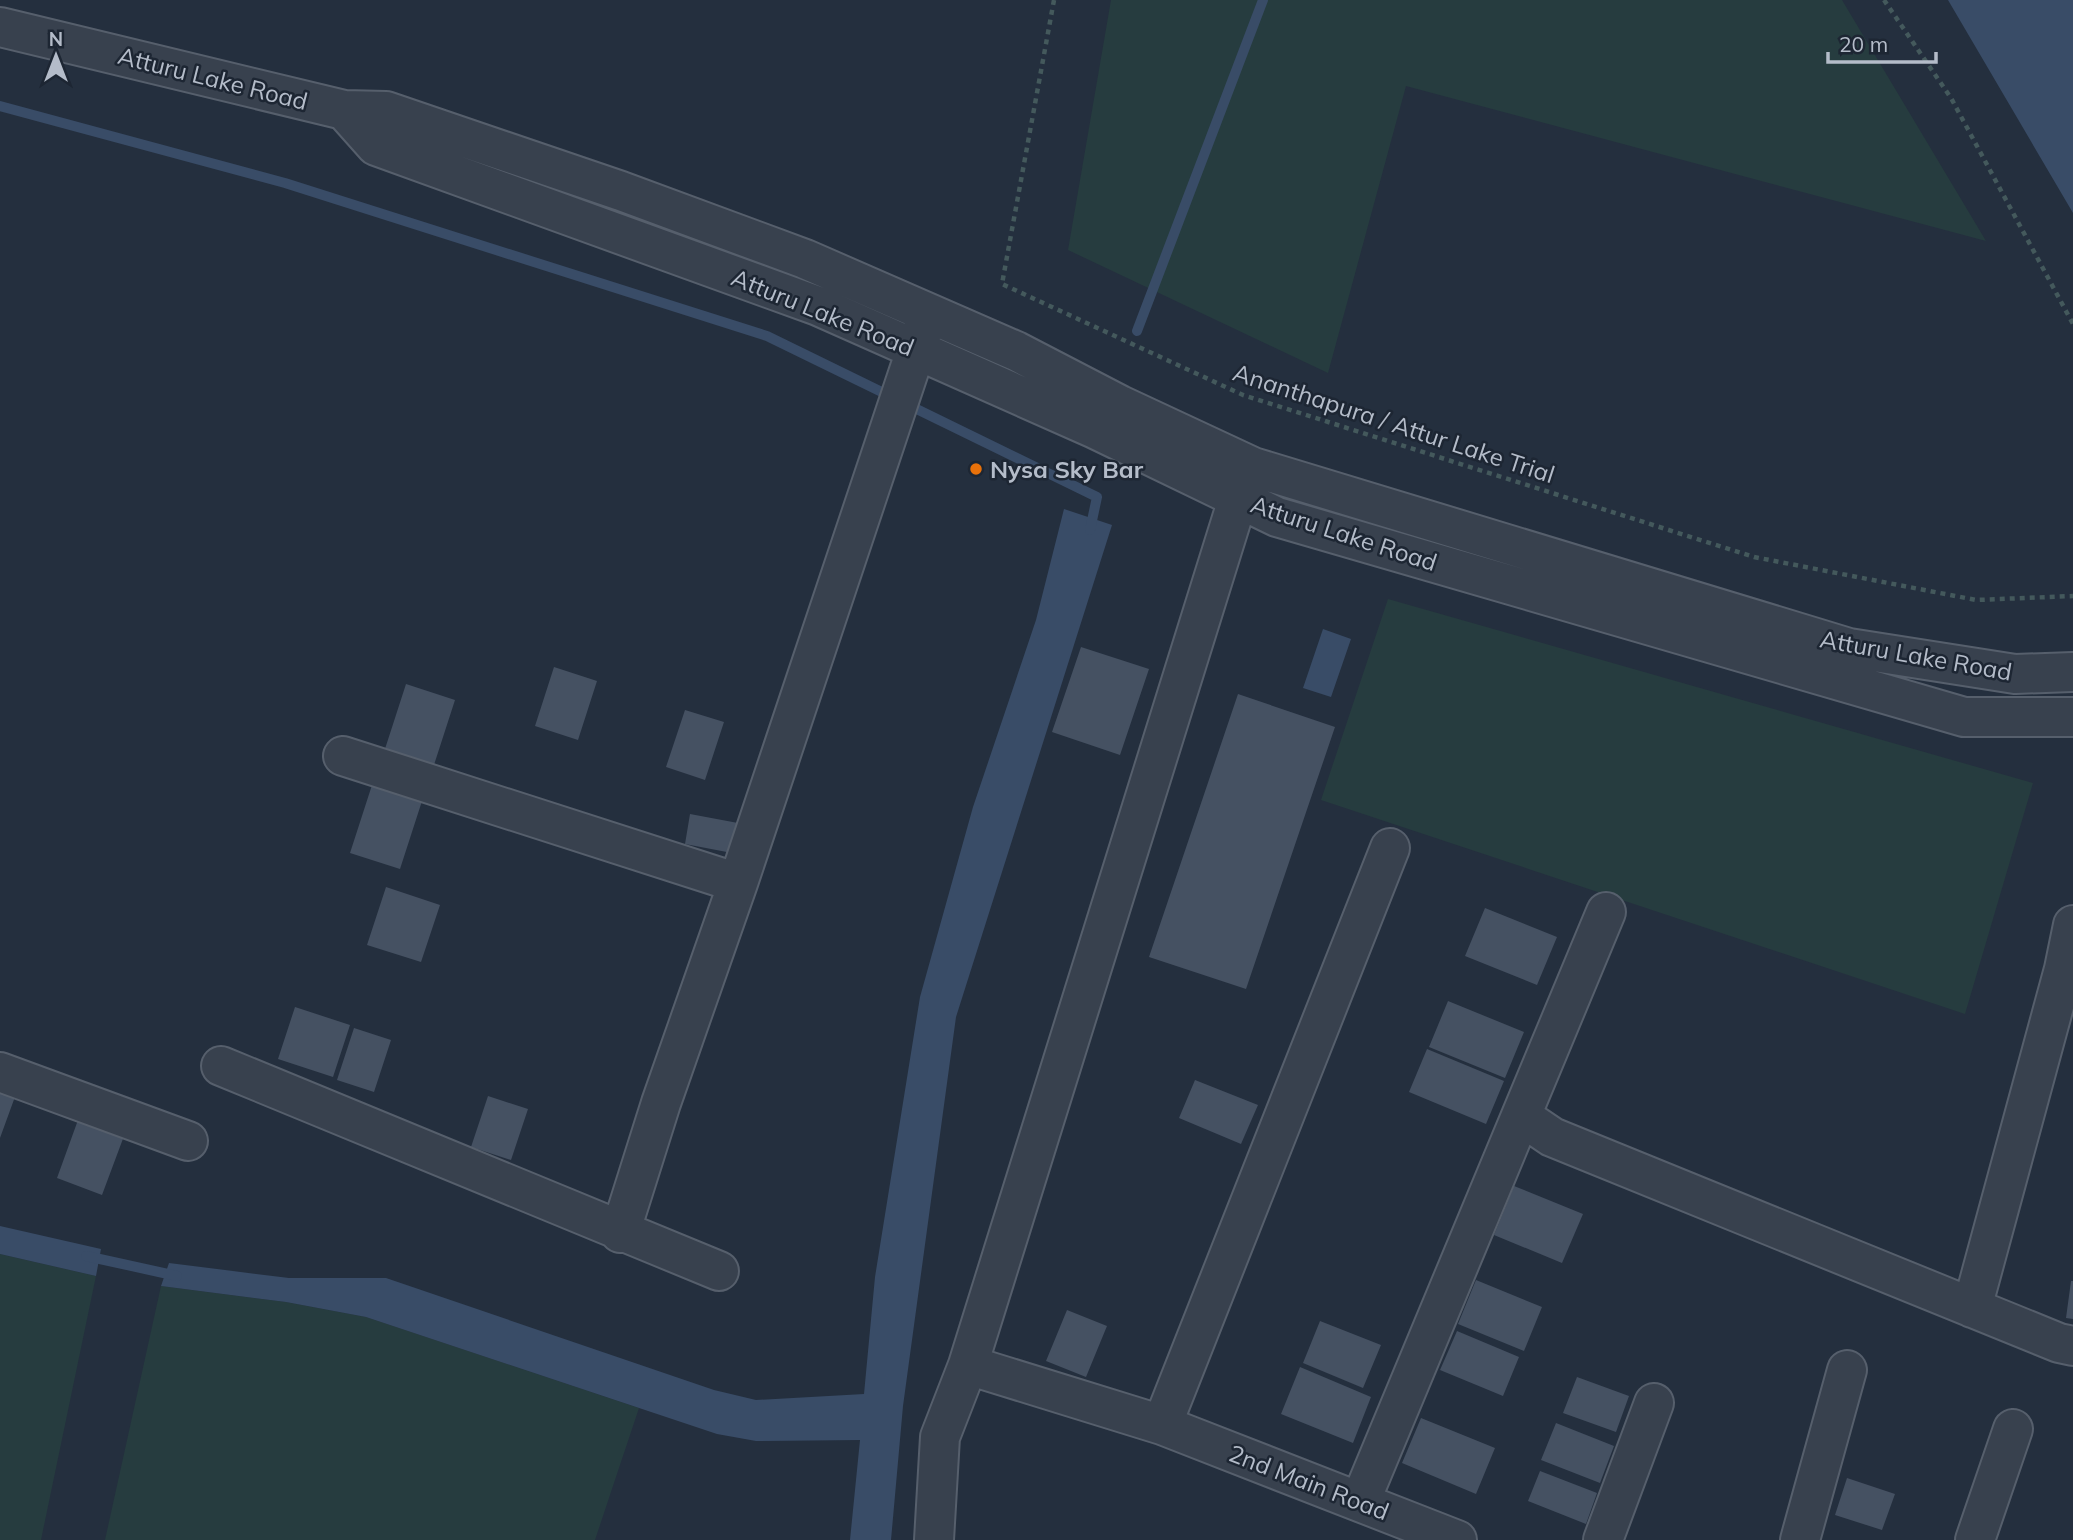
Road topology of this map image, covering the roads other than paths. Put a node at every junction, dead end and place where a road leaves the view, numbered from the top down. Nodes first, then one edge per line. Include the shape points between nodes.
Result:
1 (0, 27) edge
2 (344, 110) junction
3 (929, 312) junction
4 (917, 349) junction
5 (1238, 499) junction
6 (2073, 672) edge
7 (2073, 717) edge
8 (343, 756) dead end
9 (1390, 848) dead end
10 (738, 883) junction
11 (1606, 912) dead end
12 (2073, 926) edge
13 (221, 1066) dead end
14 (0, 1072) edge
15 (1521, 1116) junction
16 (188, 1141) dead end
17 (620, 1233) junction
18 (719, 1271) dead end
19 (1972, 1308) junction
20 (2073, 1346) edge
21 (968, 1366) junction
22 (1847, 1370) dead end
23 (1654, 1402) dead end
24 (1162, 1425) junction
25 (2013, 1429) dead end
26 (1360, 1502) junction
27 (934, 1540) edge
28 (1457, 1540) edge
29 (1603, 1540) edge
30 (1800, 1540) edge
31 (1975, 1540) edge

1 - 2 street, Atturu Lake Road
2 - 3 street, Atturu Lake Road via 386,111 608,186 806,259
2 - 4 street, Atturu Lake Road via 376,146 818,306
3 - 4 street
3 - 6 street, Atturu Lake Road via 1253,467 1849,648 2014,674
4 - 5 street, Atturu Lake Road
4 - 10 street
5 - 7 street, Atturu Lake Road via 1277,517 1964,717
5 - 21 street
8 - 10 street
9 - 24 street
10 - 17 street
11 - 15 street
12 - 19 street
13 - 17 street
14 - 16 street
15 - 19 street via 1552,1138
15 - 26 street
17 - 18 street
19 - 20 street
21 - 24 street, 2nd Main Road
21 - 27 street via 940,1437
22 - 30 street
23 - 29 street
24 - 26 street, 2nd Main Road
25 - 31 street
26 - 28 street, 2nd Main Road

